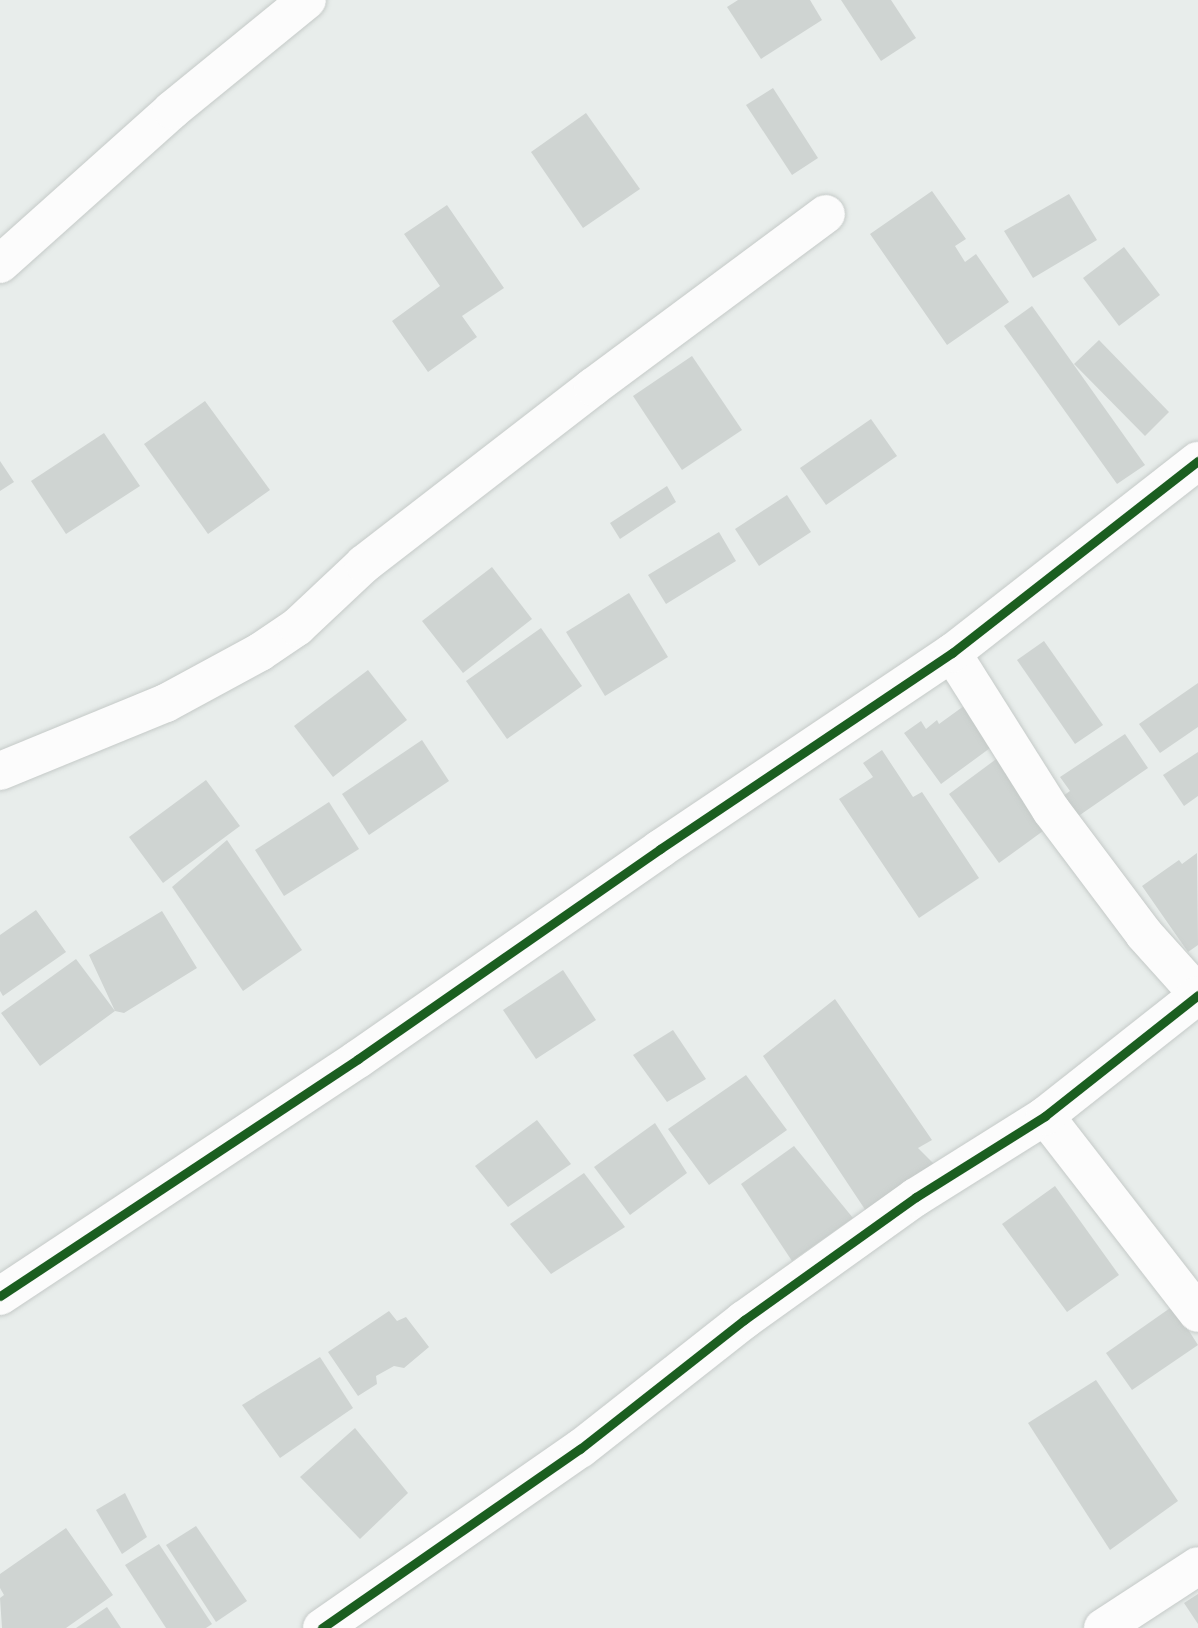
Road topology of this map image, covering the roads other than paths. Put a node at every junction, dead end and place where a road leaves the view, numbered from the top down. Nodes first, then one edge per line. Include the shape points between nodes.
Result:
1 (307, 0) edge
2 (826, 214) dead end
3 (0, 264) edge
4 (1198, 461) edge
5 (952, 653) junction
6 (0, 771) edge
7 (1198, 995) edge
8 (1045, 1116) junction
9 (0, 1296) edge
10 (1198, 1313) edge
11 (1198, 1566) edge
12 (322, 1628) edge
13 (1103, 1628) edge

1 - 3 street via 172,110
2 - 6 street via 364,564 288,634 166,703
4 - 5 street
5 - 7 street via 1051,810 1144,934
5 - 9 street via 358,1059
7 - 8 street
8 - 10 street
8 - 12 street via 916,1197 744,1320 580,1450
11 - 13 street

